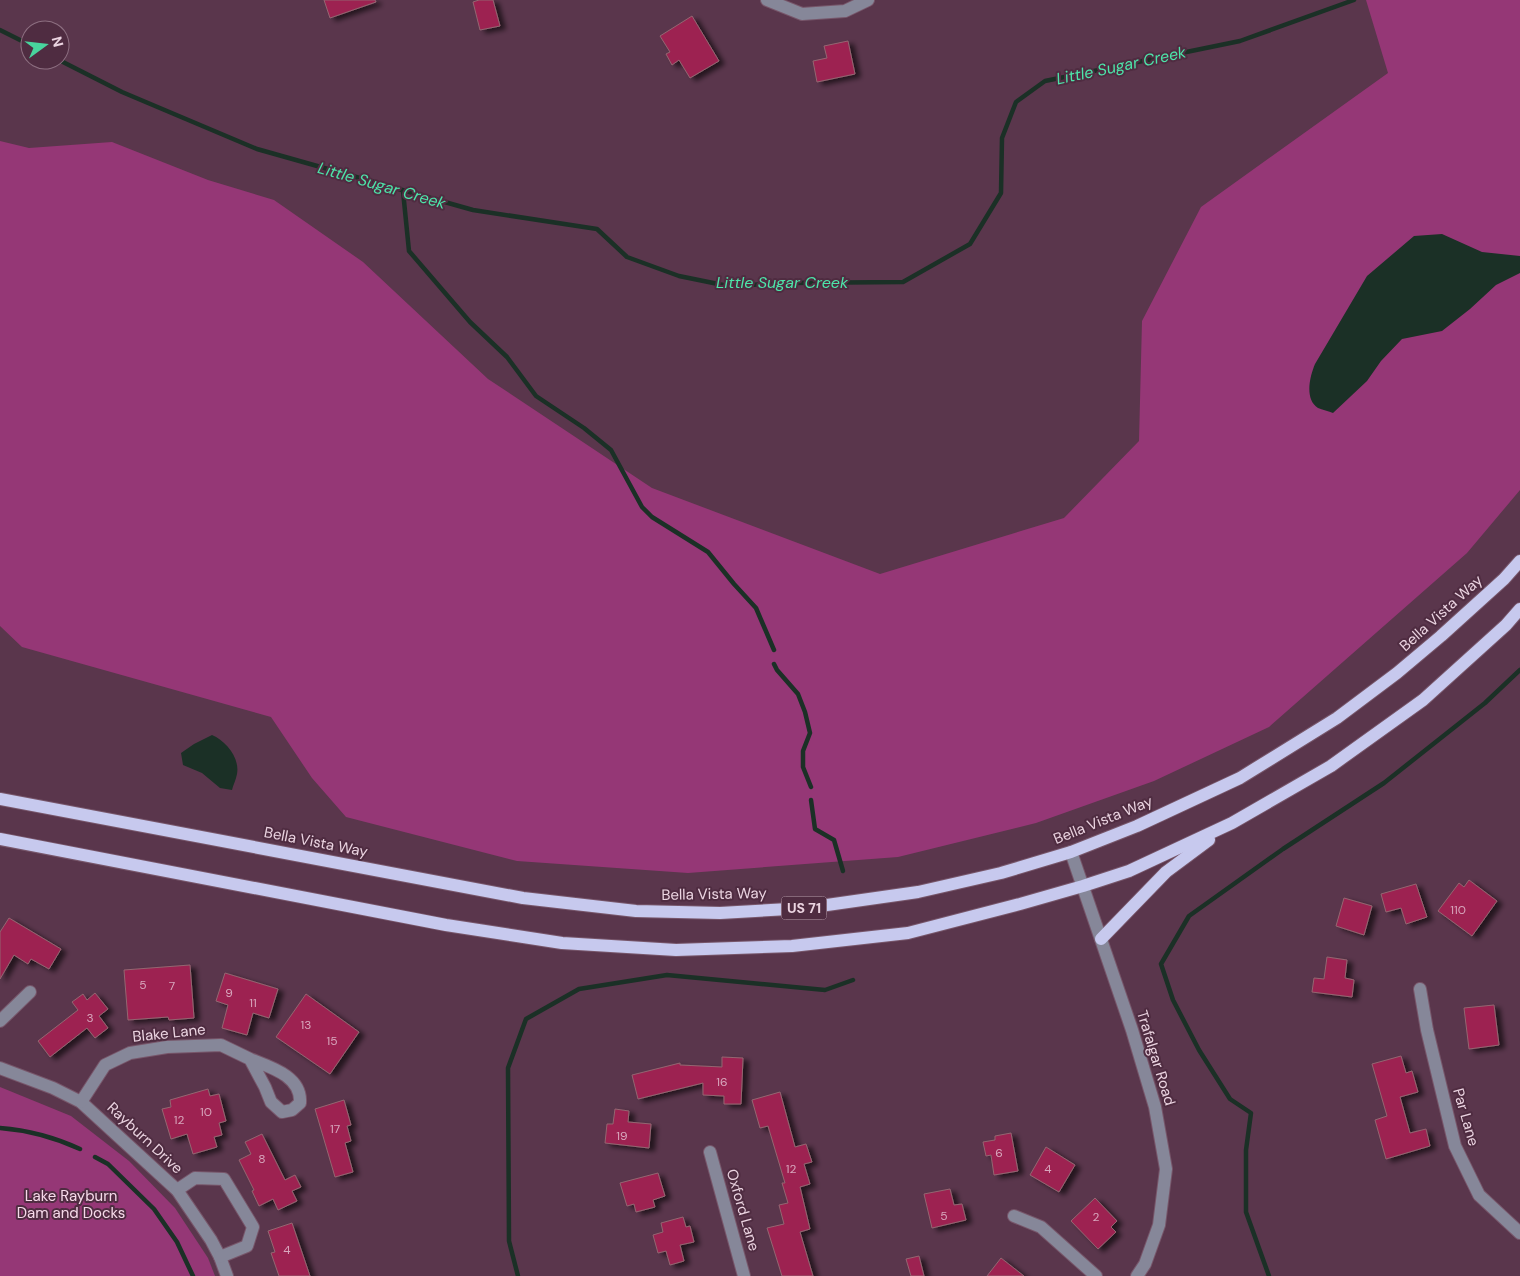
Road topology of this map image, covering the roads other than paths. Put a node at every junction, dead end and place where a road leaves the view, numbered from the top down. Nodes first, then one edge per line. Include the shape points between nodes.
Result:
1 (767, 0) edge
2 (868, 0) edge
3 (1520, 561) edge
4 (1520, 609) edge
5 (0, 799) edge
6 (1232, 823) junction
7 (0, 840) edge
8 (1071, 852) junction
9 (1083, 886) junction
10 (1101, 939) junction
11 (1420, 989) dead end
12 (30, 992) dead end
13 (0, 1021) edge
14 (250, 1059) dead end
15 (0, 1068) edge
16 (81, 1102) junction
17 (710, 1152) dead end
18 (177, 1190) junction
19 (1014, 1216) dead end
20 (1520, 1233) edge
21 (220, 1257) junction
22 (227, 1276) edge
23 (744, 1276) edge
24 (1096, 1276) edge
25 (1137, 1276) edge

1 - 2 street via 802,14 845,11
3 - 8 main road, Bella Vista Way / US 71 via 1441,636 1337,718 1240,778 1137,826
4 - 6 main road via 1423,700 1331,766
5 - 8 main road, Bella Vista Way / US 71 via 523,898 636,911 720,913 806,908 918,892 1001,873
6 - 9 main road via 1128,871
6 - 10 main road via 1166,872
7 - 9 main road via 446,925 562,943 676,950 792,946 908,933
8 - 9 street, Trafalgar Road
9 - 10 street, Trafalgar Road
10 - 25 street, Trafalgar Road via 1155,1107 1166,1169 1159,1225 1145,1264
11 - 20 street, Par Lane via 1455,1146 1479,1195
12 - 13 street
14 - 16 street, Blake Lane via 221,1045 167,1047 130,1053 105,1065
15 - 16 street, Rayburn Drive
16 - 18 street, Rayburn Drive
17 - 23 street, Oxford Lane
18 - 21 street, Rayburn Drive
18 - 21 street via 195,1178 224,1179 253,1227 247,1246
19 - 24 street via 1041,1227
21 - 22 street, Rayburn Drive

